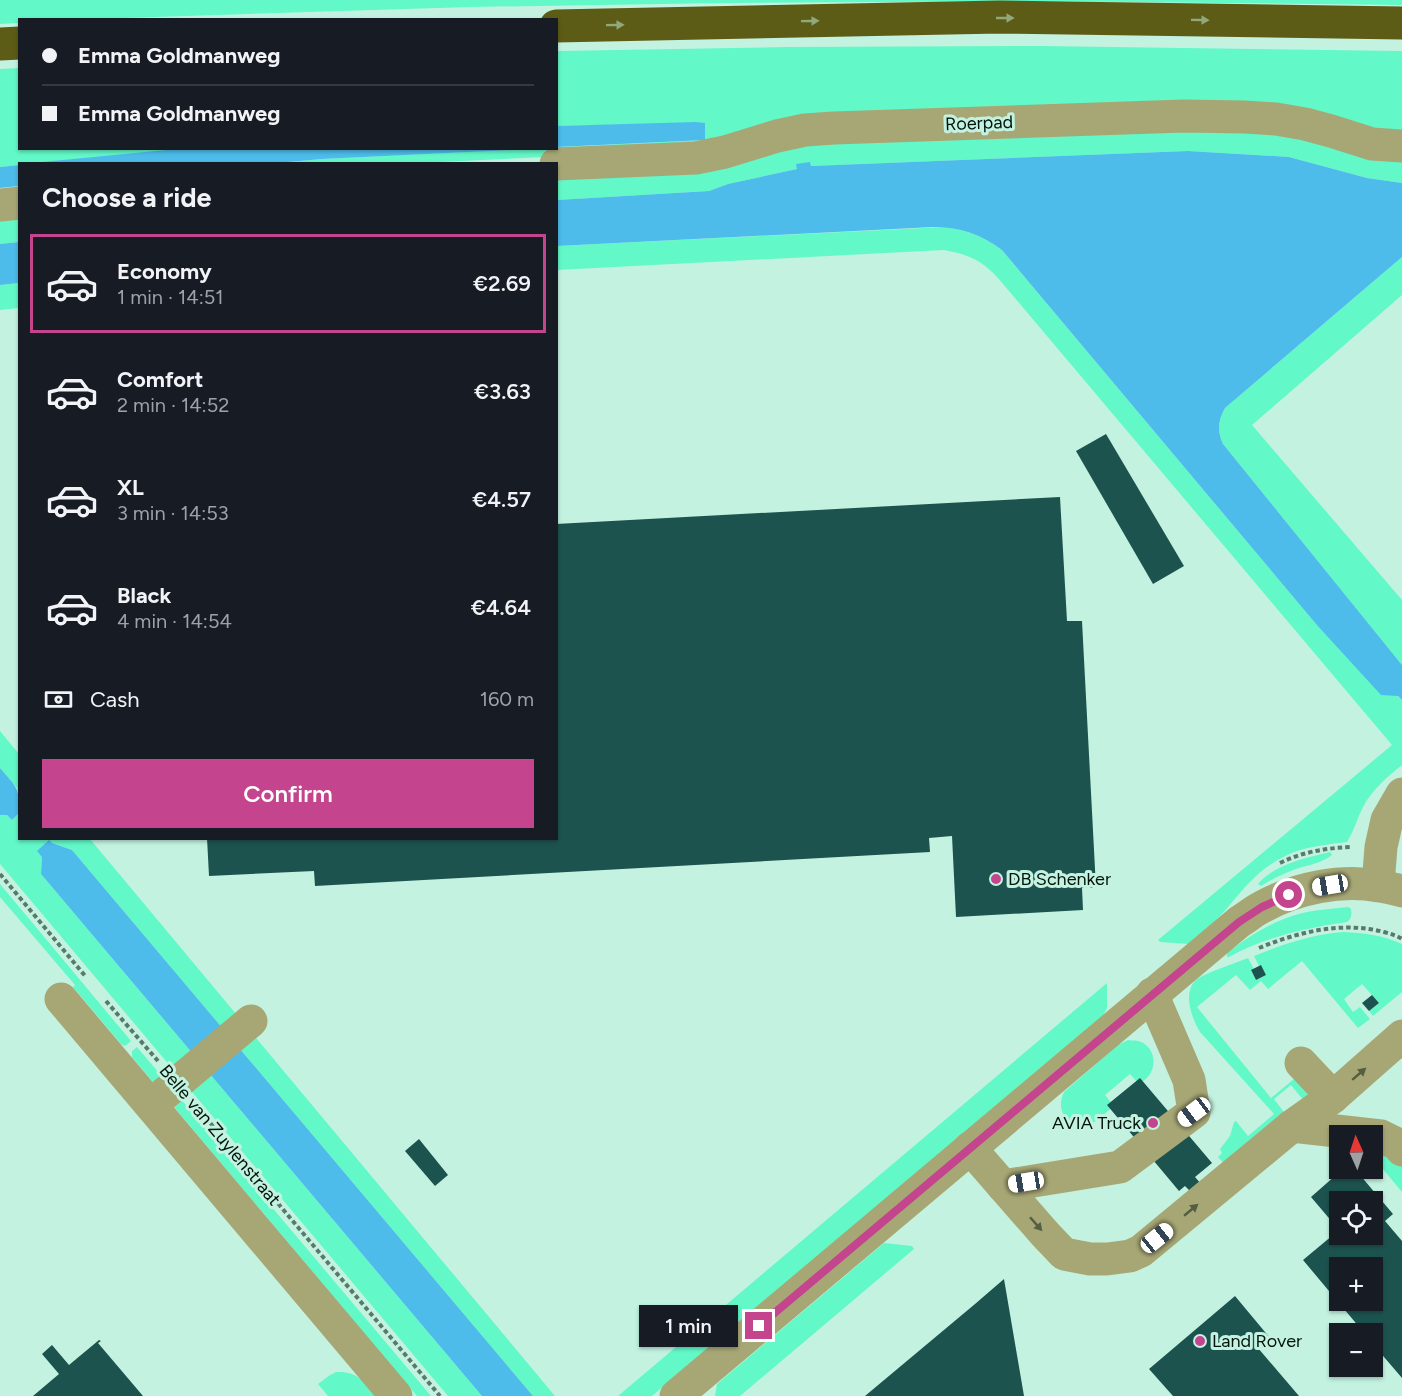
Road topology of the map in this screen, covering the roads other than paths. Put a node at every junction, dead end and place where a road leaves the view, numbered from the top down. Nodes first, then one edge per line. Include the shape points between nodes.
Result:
1 (1402, 23) edge
2 (558, 26) edge
3 (18, 43) edge
4 (0, 44) edge
5 (1402, 146) edge
6 (558, 164) edge
7 (18, 203) edge
8 (0, 205) edge
9 (1402, 794) edge
10 (1390, 888) edge
11 (1152, 994) junction
12 (61, 999) dead end
13 (251, 1021) dead end
14 (1402, 1036) edge
15 (1301, 1063) dead end
16 (1333, 1097) junction
17 (151, 1105) junction
18 (1292, 1126) junction
19 (970, 1148) junction
20 (1402, 1150) edge
21 (1003, 1186) junction
22 (396, 1396) edge
23 (676, 1396) edge

2 -> 1 highway via 1000,17
3 - 4 highway
5 - 6 street, Roerpad via 1372,144 1275,119 1184,116 805,130 696,158
7 - 8 street
9 - 10 street via 1387,820 1381,847
10 - 11 street via 1347,884 1311,888 1262,907
11 - 19 street
11 - 21 street via 1189,1080 1194,1112 1120,1167
12 - 17 street, Belle van Zuylenstraat
13 - 17 street
16 -> 14 street
15 - 16 street
16 - 18 street
17 - 22 street, Belle van Zuylenstraat
18 - 20 street via 1381,1136
21 -> 18 street via 1064,1254 1107,1260 1130,1256
19 - 21 street
19 - 23 street

